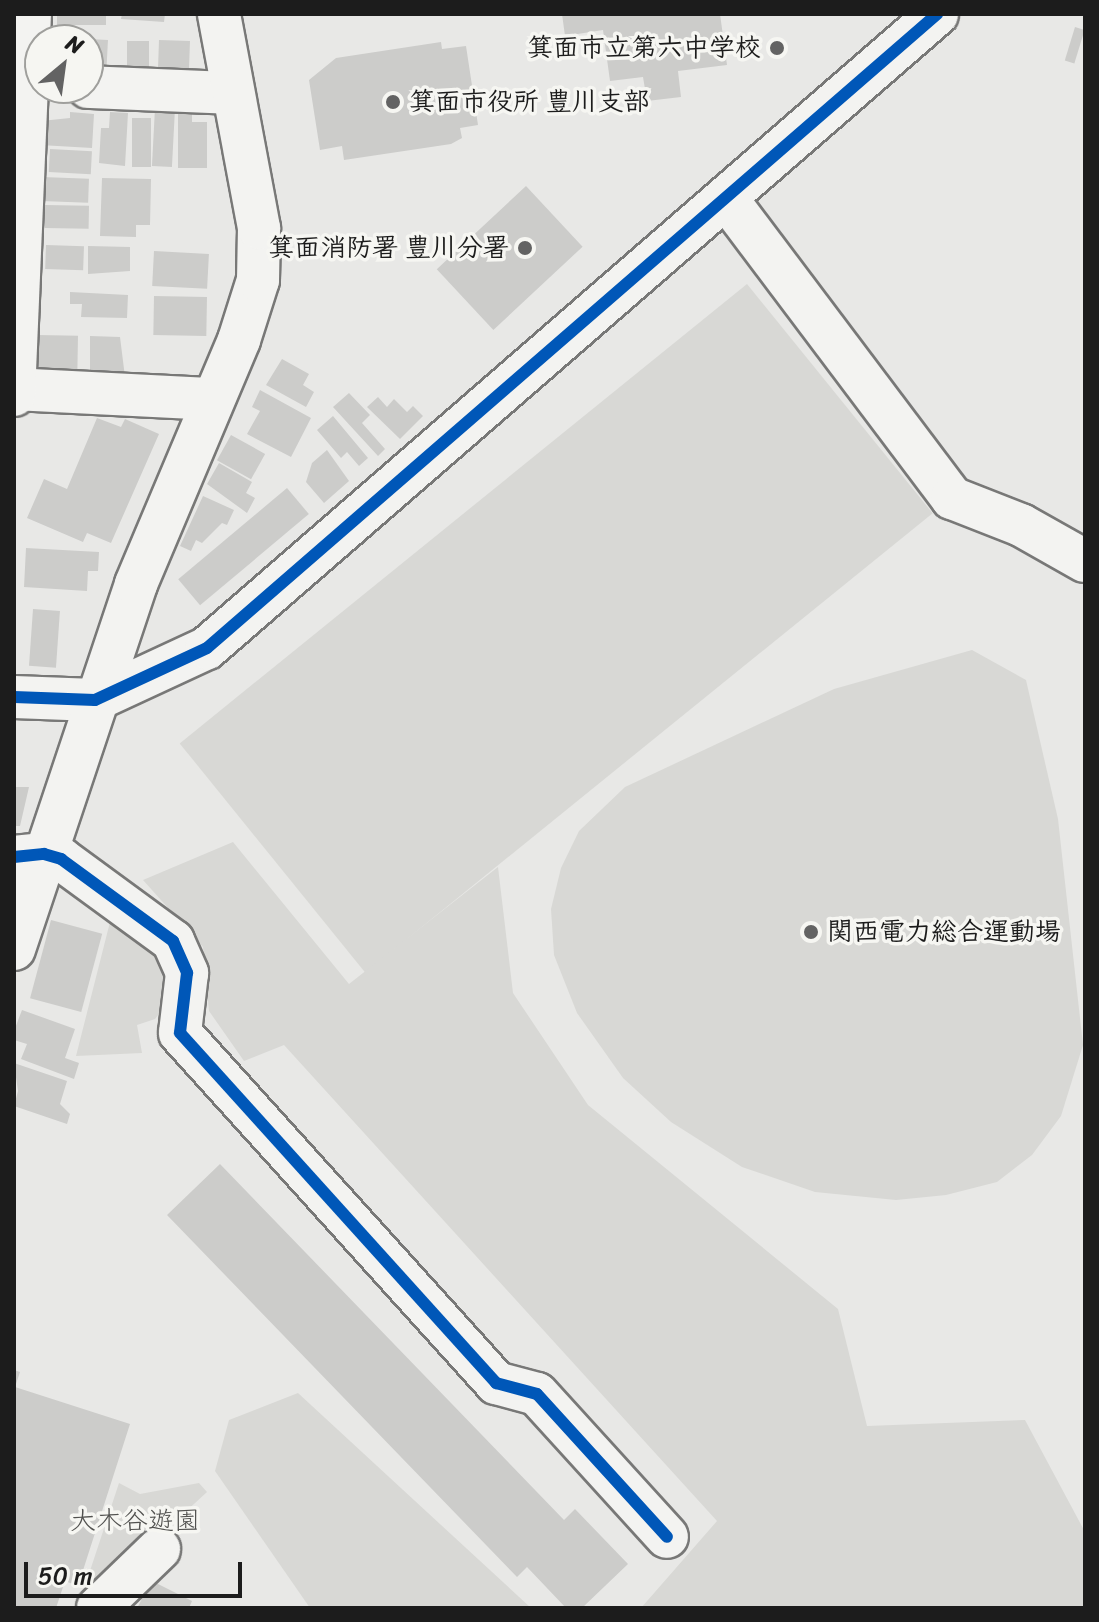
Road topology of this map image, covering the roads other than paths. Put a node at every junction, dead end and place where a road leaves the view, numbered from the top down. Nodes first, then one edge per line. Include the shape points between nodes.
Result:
1 (219, 14) edge
2 (937, 14) edge
3 (104, 88) edge
4 (231, 93) junction
5 (26, 104) edge
6 (726, 198) junction
7 (17, 238) edge
8 (14, 389) edge
9 (14, 395) edge
10 (213, 399) junction
11 (1085, 561) edge
12 (14, 697) edge
13 (95, 700) junction
14 (29, 856) edge
15 (14, 949) edge
16 (667, 1537) dead end
17 (159, 1549) dead end
18 (98, 1608) edge

1 - 4 street
2 - 6 street
3 - 4 street
4 - 10 street via 259,228 258,280
5 - 7 street
6 - 11 street via 952,498 1021,525
6 - 13 street via 207,648
7 - 8 street
8 - 9 street
8 - 10 street
10 - 13 street via 136,584
12 - 13 street
13 - 14 street
14 - 15 street
14 - 16 street via 61,859 173,941 187,973 180,1033 496,1383 537,1394
17 - 18 street

